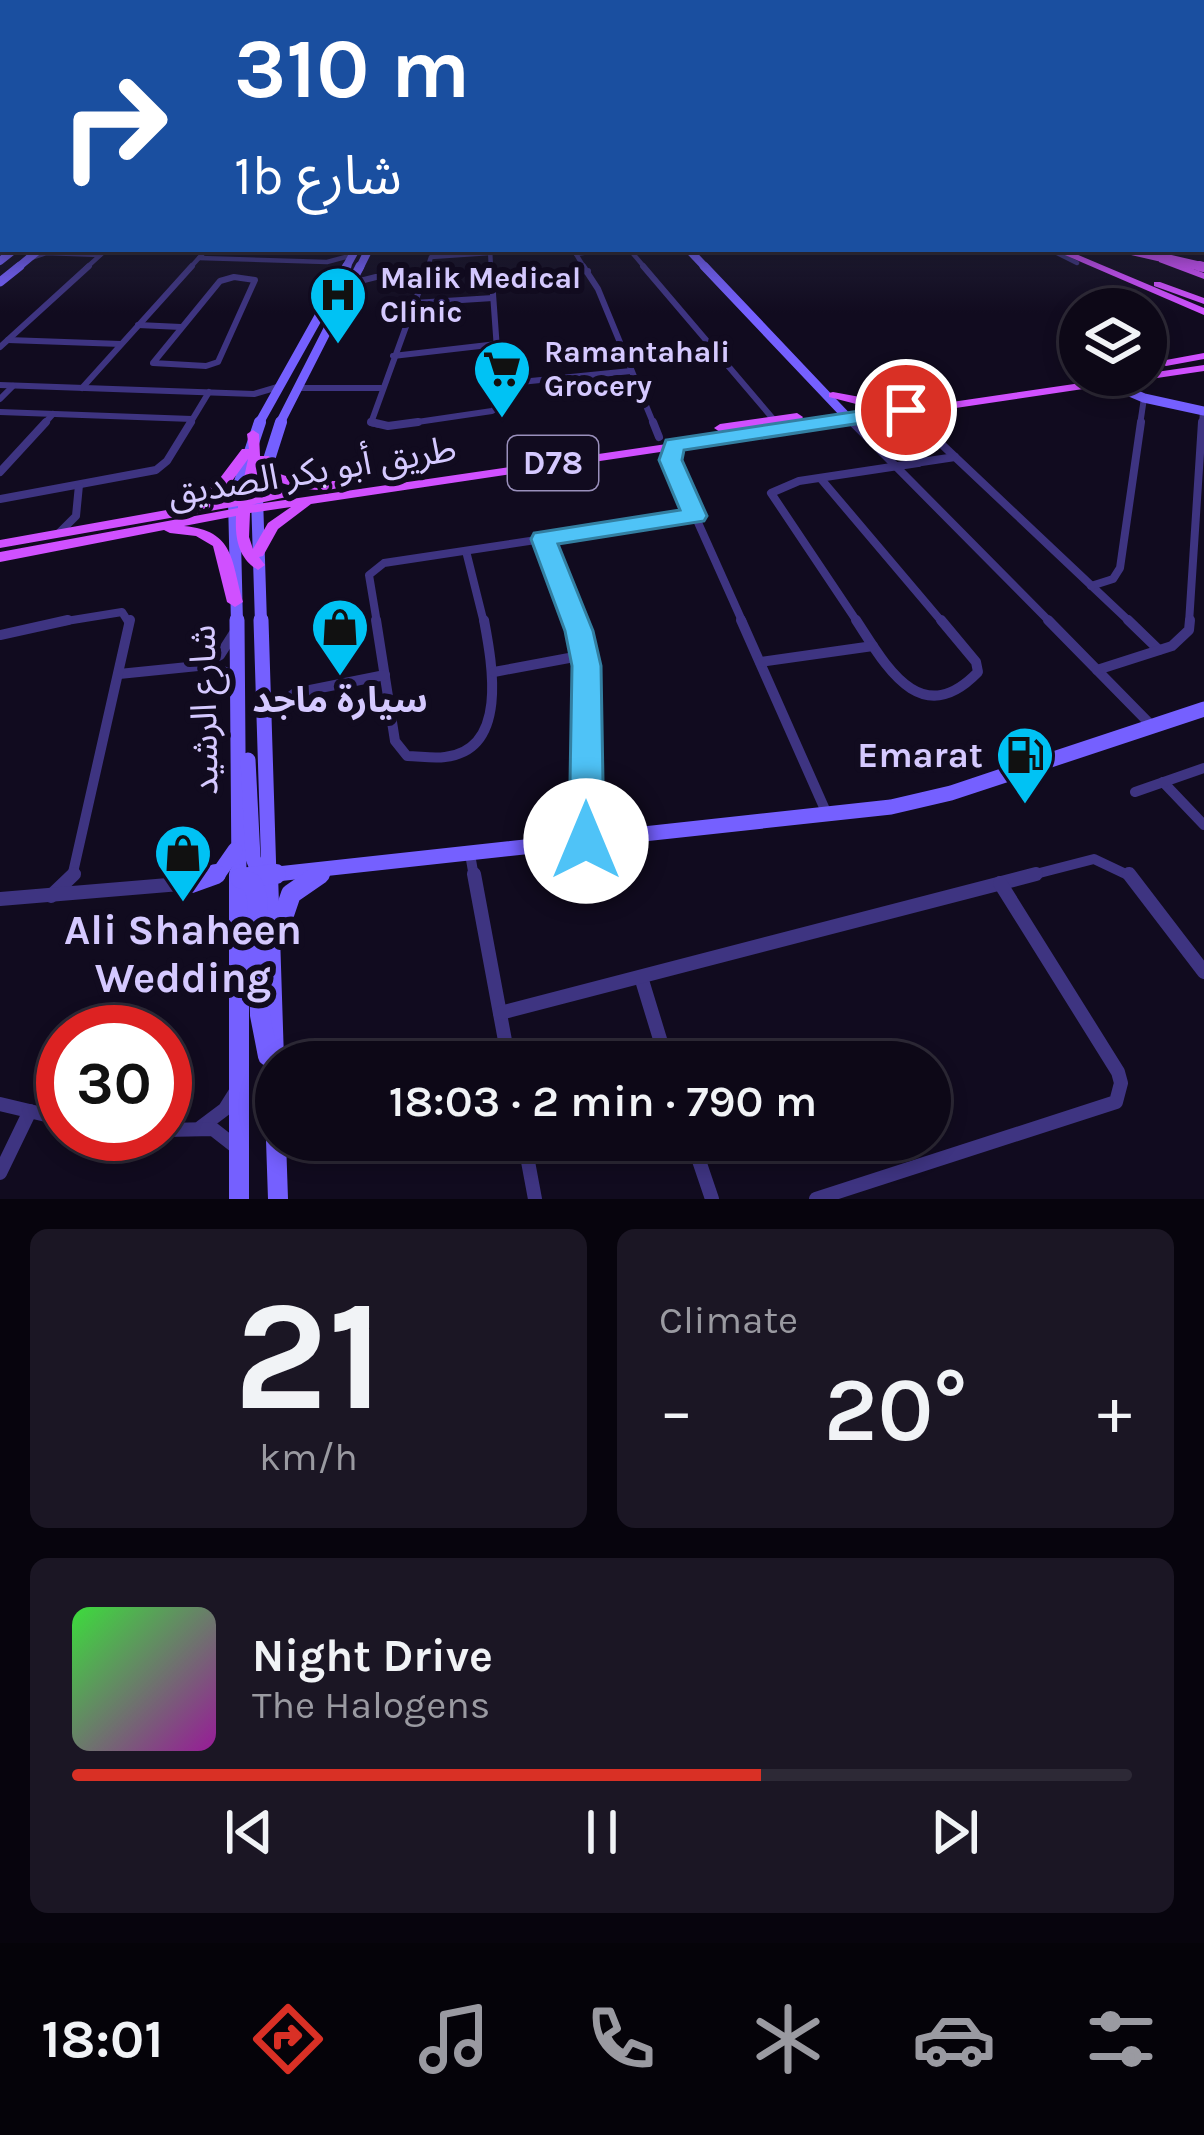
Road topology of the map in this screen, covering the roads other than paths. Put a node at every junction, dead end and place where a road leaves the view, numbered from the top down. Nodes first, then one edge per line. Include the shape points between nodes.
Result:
1 (39, 252) edge
2 (103, 252) edge
3 (204, 252) edge
4 (269, 252) edge
5 (354, 252) edge
6 (366, 252) edge
7 (474, 252) edge
8 (490, 252) edge
9 (576, 252) edge
10 (632, 252) edge
11 (702, 252) edge
12 (702, 252) edge
13 (1057, 252) edge
14 (1060, 252) edge
15 (1077, 252) edge
16 (1139, 252) edge
17 (199, 258) junction
18 (264, 260) junction
19 (327, 262) junction
20 (1077, 263) dead end
21 (352, 269) junction
22 (588, 271) junction
23 (1204, 272) edge
24 (376, 277) junction
25 (423, 278) junction
26 (492, 279) junction
27 (0, 282) edge
28 (352, 283) junction
29 (494, 298) junction
30 (413, 303) junction
31 (1202, 306) edge
32 (138, 325) junction
33 (182, 327) junction
34 (8, 340) junction
35 (308, 341) junction
36 (121, 344) junction
37 (497, 344) junction
38 (0, 347) edge
39 (393, 356) junction
40 (1204, 356) edge
41 (1167, 363) edge
42 (1204, 368) edge
43 (631, 371) junction
44 (305, 374) junction
45 (1167, 375) edge
46 (1059, 378) edge
47 (1059, 379) edge
48 (284, 384) junction
49 (0, 385) edge
50 (500, 385) junction
51 (13, 386) junction
52 (1059, 386) edge
53 (329, 387) junction
54 (82, 388) junction
55 (298, 388) junction
56 (381, 388) junction
57 (209, 392) junction
58 (1020, 393) junction
59 (254, 394) junction
60 (948, 394) junction
61 (1144, 398) joint
62 (0, 399) edge
63 (916, 399) junction
64 (273, 402) junction
65 (906, 410) junction
66 (843, 411) junction
67 (1203, 411) edge
68 (0, 412) edge
69 (52, 414) junction
70 (192, 419) junction
71 (775, 420) junction
72 (254, 434) junction
73 (659, 437) junction
74 (246, 452) junction
75 (672, 453) junction
76 (955, 457) junction
77 (265, 459) junction
78 (900, 466) junction
79 (0, 472) edge
80 (821, 479) junction
81 (79, 485) junction
82 (339, 485) junction
83 (0, 499) edge
84 (317, 499) junction
85 (245, 504) junction
86 (172, 511) junction
87 (76, 516) junction
88 (695, 516) junction
89 (90, 527) junction
90 (137, 529) junction
91 (58, 533) junction
92 (543, 539) junction
93 (0, 544) edge
94 (466, 551) junction
95 (0, 557) edge
96 (258, 559) junction
97 (1091, 586) junction
98 (235, 602) junction
99 (236, 630) junction
100 (2, 638) edge
101 (873, 646) junction
102 (1159, 650) junction
103 (585, 655) junction
104 (760, 662) junction
105 (200, 664) junction
106 (1097, 670) junction
107 (494, 672) junction
108 (118, 674) junction
109 (385, 675) junction
110 (238, 679) junction
111 (265, 684) junction
112 (296, 693) junction
113 (239, 707) junction
114 (1204, 709) edge
115 (266, 715) junction
116 (1152, 726) junction
117 (1204, 767) edge
118 (1162, 782) junction
119 (1135, 792) dead end
120 (239, 809) junction
121 (827, 814) junction
122 (1204, 825) edge
123 (268, 838) junction
124 (586, 841) junction
125 (470, 854) junction
126 (327, 869) junction
127 (76, 872) junction
128 (260, 877) junction
129 (1000, 883) junction
130 (191, 884) junction
131 (87, 893) junction
132 (51, 896) junction
133 (1, 901) edge
134 (270, 956) junction
135 (1204, 972) edge
136 (641, 976) junction
137 (500, 1013) junction
138 (267, 1041) edge
139 (274, 1041) edge
140 (505, 1041) edge
141 (661, 1041) edge
142 (239, 1084) junction
143 (0, 1105) edge
144 (31, 1111) junction
145 (36, 1112) edge
146 (201, 1126) junction
147 (192, 1127) edge
148 (238, 1152) junction
149 (277, 1161) edge
150 (528, 1161) edge
151 (699, 1161) edge
152 (0, 1173) edge
153 (239, 1199) edge
154 (278, 1199) edge
155 (536, 1199) edge
156 (712, 1199) edge
157 (816, 1199) edge

1 - 27 main road
2 - 34 street
3 - 17 street
4 - 18 street
5 - 19 street
5 - 21 main road, شارع الرشيد
6 - 21 main road, شارع الرشيد
7 - 25 street via 430,259
8 - 26 street
9 - 22 street
10 - 71 street
11 - 66 main road
12 - 66 main road
13 - 20 street
14 - 31 main road
15 - 31 main road
16 - 23 main road
17 - 18 street
17 - 32 street
18 - 19 street
19 - 21 street
21 - 24 street
21 - 28 main road, شارع الرشيد
21 - 35 main road, شارع الرشيد
22 - 26 street
22 - 43 street
24 - 25 street
24 - 28 street
25 - 30 street
26 - 29 street
28 - 44 main road, شارع الرشيد
29 - 30 street
29 - 37 street
30 - 39 street
32 - 33 street
32 - 36 street
33 - 33 street via 222,279 255,279 214,364 153,363
34 - 36 street
34 - 38 street
35 - 48 main road, شارع الرشيد
35 - 55 main road via 291,381
36 - 54 street
37 - 39 street
37 - 50 street
39 - 56 street
40 - 41 main road
42 - 45 main road, طريق أبو بكر الصديق / D78
43 - 50 street
43 - 73 street
44 - 53 street
44 - 55 main road, شارع الرشيد
46 - 60 main road, طريق أبو بكر الصديق / D78
47 - 58 main road via 1016,388
48 - 59 street
48 - 64 main road, شارع الرشيد
49 - 51 street
50 - 56 street via 501,403 492,411 388,426 370,416
51 - 54 street
51 - 62 street
52 - 58 main road, طريق أبو بكر الصديق / D78
53 - 55 street
53 - 56 street
54 - 57 street
55 - 77 main road, شارع الرشيد
57 - 59 street
57 - 70 street
58 - 65 main road, طريق أبو بكر الصديق / D78
59 - 64 street
60 - 63 main road, طريق أبو بكر الصديق / D78
60 - 66 main road
61 - 67 main road
61 - 97 street via 1120,568
63 - 66 main road, طريق أبو بكر الصديق / D78
63 - 66 main road via 860,401
64 - 72 main road, شارع الرشيد
65 - 66 main road, طريق أبو بكر الصديق / D78
65 - 76 street
66 - 71 main road, طريق أبو بكر الصديق / D78
66 - 75 main road, طريق أبو بكر الصديق / D78
66 - 78 street
67 - 102 street via 1192,620 1182,638
68 - 69 street
69 - 70 street
69 - 79 street
70 - 81 street via 165,464
71 - 73 main road, طريق أبو بكر الصديق / D78
72 - 74 main road, شارع الرشيد
72 - 85 main road
73 - 82 main road, طريق أبو بكر الصديق / D78
74 - 85 main road, شارع الرشيد
74 - 86 main road via 222,485
75 - 84 main road, طريق أبو بكر الصديق / D78 via 647,449
75 - 88 street
76 - 78 street
76 - 97 street
77 - 82 main road via 272,476 288,483
77 - 85 main road, شارع الرشيد
78 - 80 street
78 - 106 street
80 - 101 street via 772,490
80 - 101 street via 978,672 967,682 913,693
81 - 83 street
81 - 87 street
82 - 85 main road, طريق أبو بكر الصديق / D78
84 - 85 main road, طريق أبو بكر الصديق / D78
84 - 96 main road via 273,526
85 - 86 main road, طريق أبو بكر الصديق / D78
85 - 90 main road, طريق أبو بكر الصديق / D78
85 - 96 main road, شارع الرشيد
85 - 98 main road, شارع الرشيد
86 - 89 main road, طريق أبو بكر الصديق / D78
87 - 89 street
87 - 91 street
88 - 92 street
88 - 104 street
89 - 91 main road, طريق أبو بكر الصديق / D78
90 - 95 main road, طريق أبو بكر الصديق / D78
90 - 98 main road via 214,539
91 - 93 main road, طريق أبو بكر الصديق / D78
92 - 94 street
92 - 103 street
94 - 107 street
94 - 109 street via 372,568
96 - 111 main road, شارع الرشيد
97 - 102 street
98 - 99 main road, شارع الرشيد
99 - 105 street via 226,648
99 - 110 main road, شارع الرشيد
100 - 108 street via 122,612 130,624
101 - 104 street
102 - 106 street
103 - 107 street
103 - 124 street
104 - 121 street
105 - 108 street
105 - 110 street
106 - 116 street
107 - 109 street via 482,742 460,754 416,758 397,747
108 - 127 street
109 - 112 street
110 - 113 main road, شارع الرشيد
111 - 112 street
111 - 115 main road, شارع الرشيد
112 - 115 street
113 - 120 main road, شارع الرشيد
113 - 128 main road
114 - 116 main road
115 - 123 main road, شارع الرشيد
116 - 121 main road via 951,793
117 - 118 street
118 - 119 street
118 - 122 street
120 - 128 main road, شارع الرشيد
120 - 130 main road via 231,861
121 - 124 main road
123 - 126 main road via 286,862
123 - 128 main road, شارع الرشيد
124 - 125 main road
125 - 126 main road
125 - 137 street
126 - 128 main road
126 - 134 main road via 291,894
127 - 131 street
127 - 132 street
128 - 130 street
128 - 134 main road, شارع الرشيد
128 - 138 main road
128 - 142 main road, شارع الرشيد
129 - 135 street via 1102,859 1127,871
129 - 136 street
129 - 157 street via 1118,1072 1116,1102
130 - 131 street
131 - 132 street
132 - 133 street
134 - 139 main road, شارع الرشيد
136 - 137 street
136 - 141 street
137 - 140 street
142 - 146 street via 225,1109
142 - 148 main road, شارع الرشيد
143 - 144 street
144 - 145 street
144 - 152 street
146 - 147 street
146 - 148 street via 224,1134
148 - 153 main road, شارع الرشيد
149 - 154 main road
150 - 155 street
151 - 156 street

